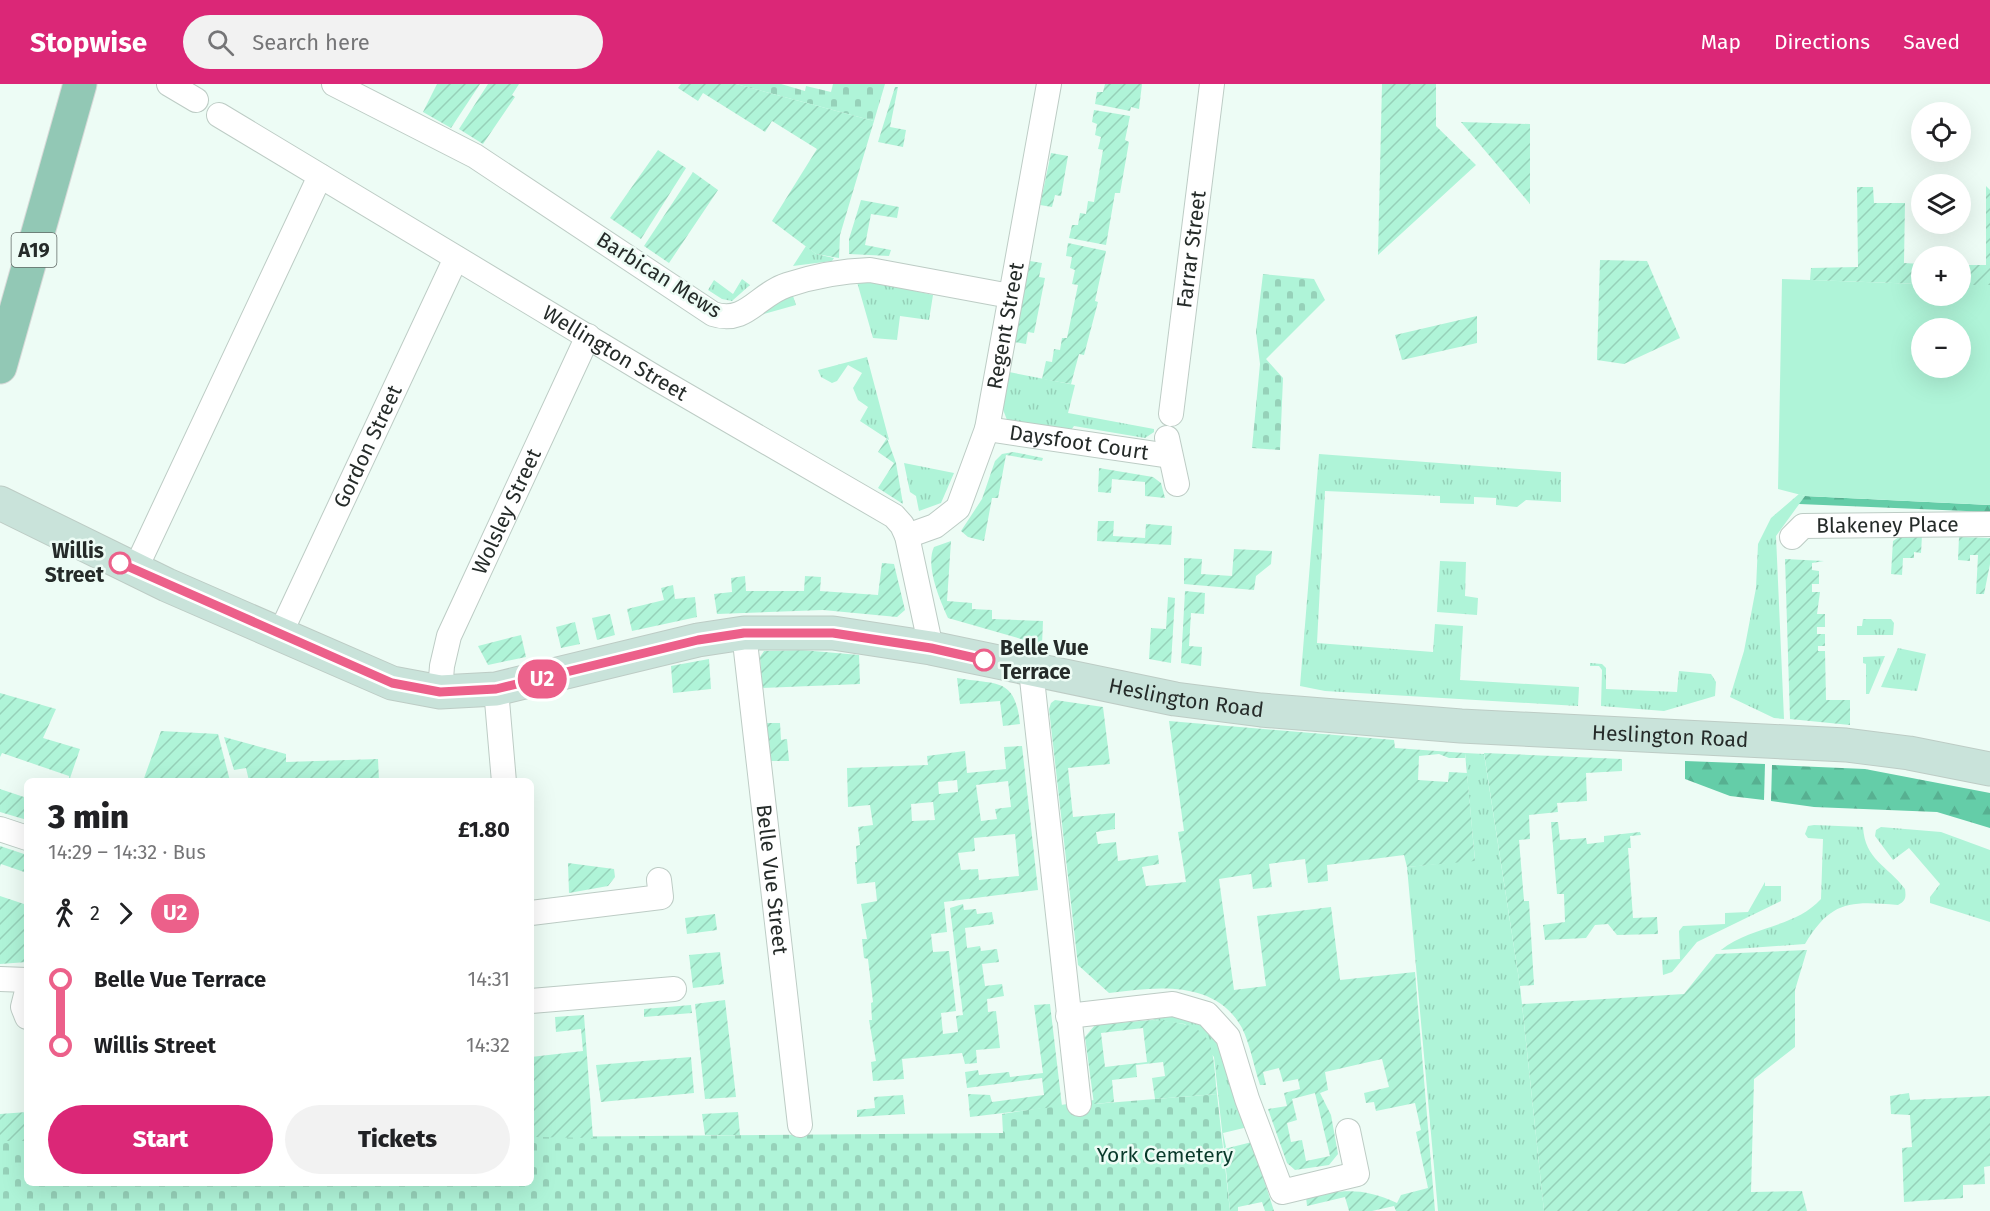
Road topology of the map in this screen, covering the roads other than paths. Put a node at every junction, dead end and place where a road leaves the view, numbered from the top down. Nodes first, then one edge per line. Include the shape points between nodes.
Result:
1 (80, 84) edge
2 (169, 84) edge
3 (334, 84) edge
4 (1049, 84) edge
5 (1212, 84) edge
6 (196, 100) dead end
7 (219, 115) dead end
8 (320, 176) junction
9 (456, 258) junction
10 (1010, 297) junction
11 (588, 336) junction
12 (0, 367) edge
13 (1171, 414) dead end
14 (987, 429) junction
15 (1177, 484) dead end
16 (0, 503) edge
17 (1990, 524) edge
18 (907, 536) junction
19 (1792, 537) dead end
20 (135, 570) junction
21 (744, 633) junction
22 (280, 634) junction
23 (931, 648) junction
24 (1031, 670) junction
25 (496, 689) junction
26 (440, 692) junction
27 (1990, 769) edge
28 (504, 778) edge
29 (0, 829) edge
30 (24, 837) edge
31 (659, 880) dead end
32 (534, 913) edge
33 (0, 978) edge
34 (24, 980) edge
35 (674, 989) dead end
36 (534, 1001) edge
37 (1068, 1016) junction
38 (1079, 1104) dead end
39 (800, 1125) dead end
40 (1348, 1131) dead end

1 - 12 main road, A19
2 - 6 street
3 - 10 street, Barbican Mews via 475,156 712,314 727,318 747,311 786,285 849,271 870,270
4 - 10 street, Regent Street
5 - 13 street, Farrar Street
7 - 8 street, Wellington Street
8 - 9 street, Wellington Street
8 - 20 street
9 - 11 street, Wellington Street
9 - 22 street, Gordon Street
10 - 14 street, Regent Street
11 - 18 street, Wellington Street via 894,516
11 - 26 street, Wolsley Street via 449,636
14 - 15 street, Daysfoot Court via 1169,447
14 - 18 street, Regent Street via 958,508 936,526
16 - 20 street, Heslington Road
17 - 19 street, Blakeney Place via 1803,526
18 - 23 street, Wellington Street
20 - 22 street, Heslington Road
21 - 23 street, Heslington Road via 833,633
21 - 25 street, Heslington Road via 698,640
21 - 39 street, Belle Vue Street
22 - 26 street, Heslington Road via 392,683
23 - 24 street, Heslington Road
24 - 27 street, Heslington Road via 1175,699 1261,710 1461,726 1846,745
24 - 37 street
25 - 26 street, Heslington Road
25 - 28 street
29 - 30 street
31 - 32 street via 661,897
33 - 34 street
35 - 36 street
37 - 38 street
37 - 40 street via 1173,1004 1207,1014 1228,1037 1282,1192 1357,1174

